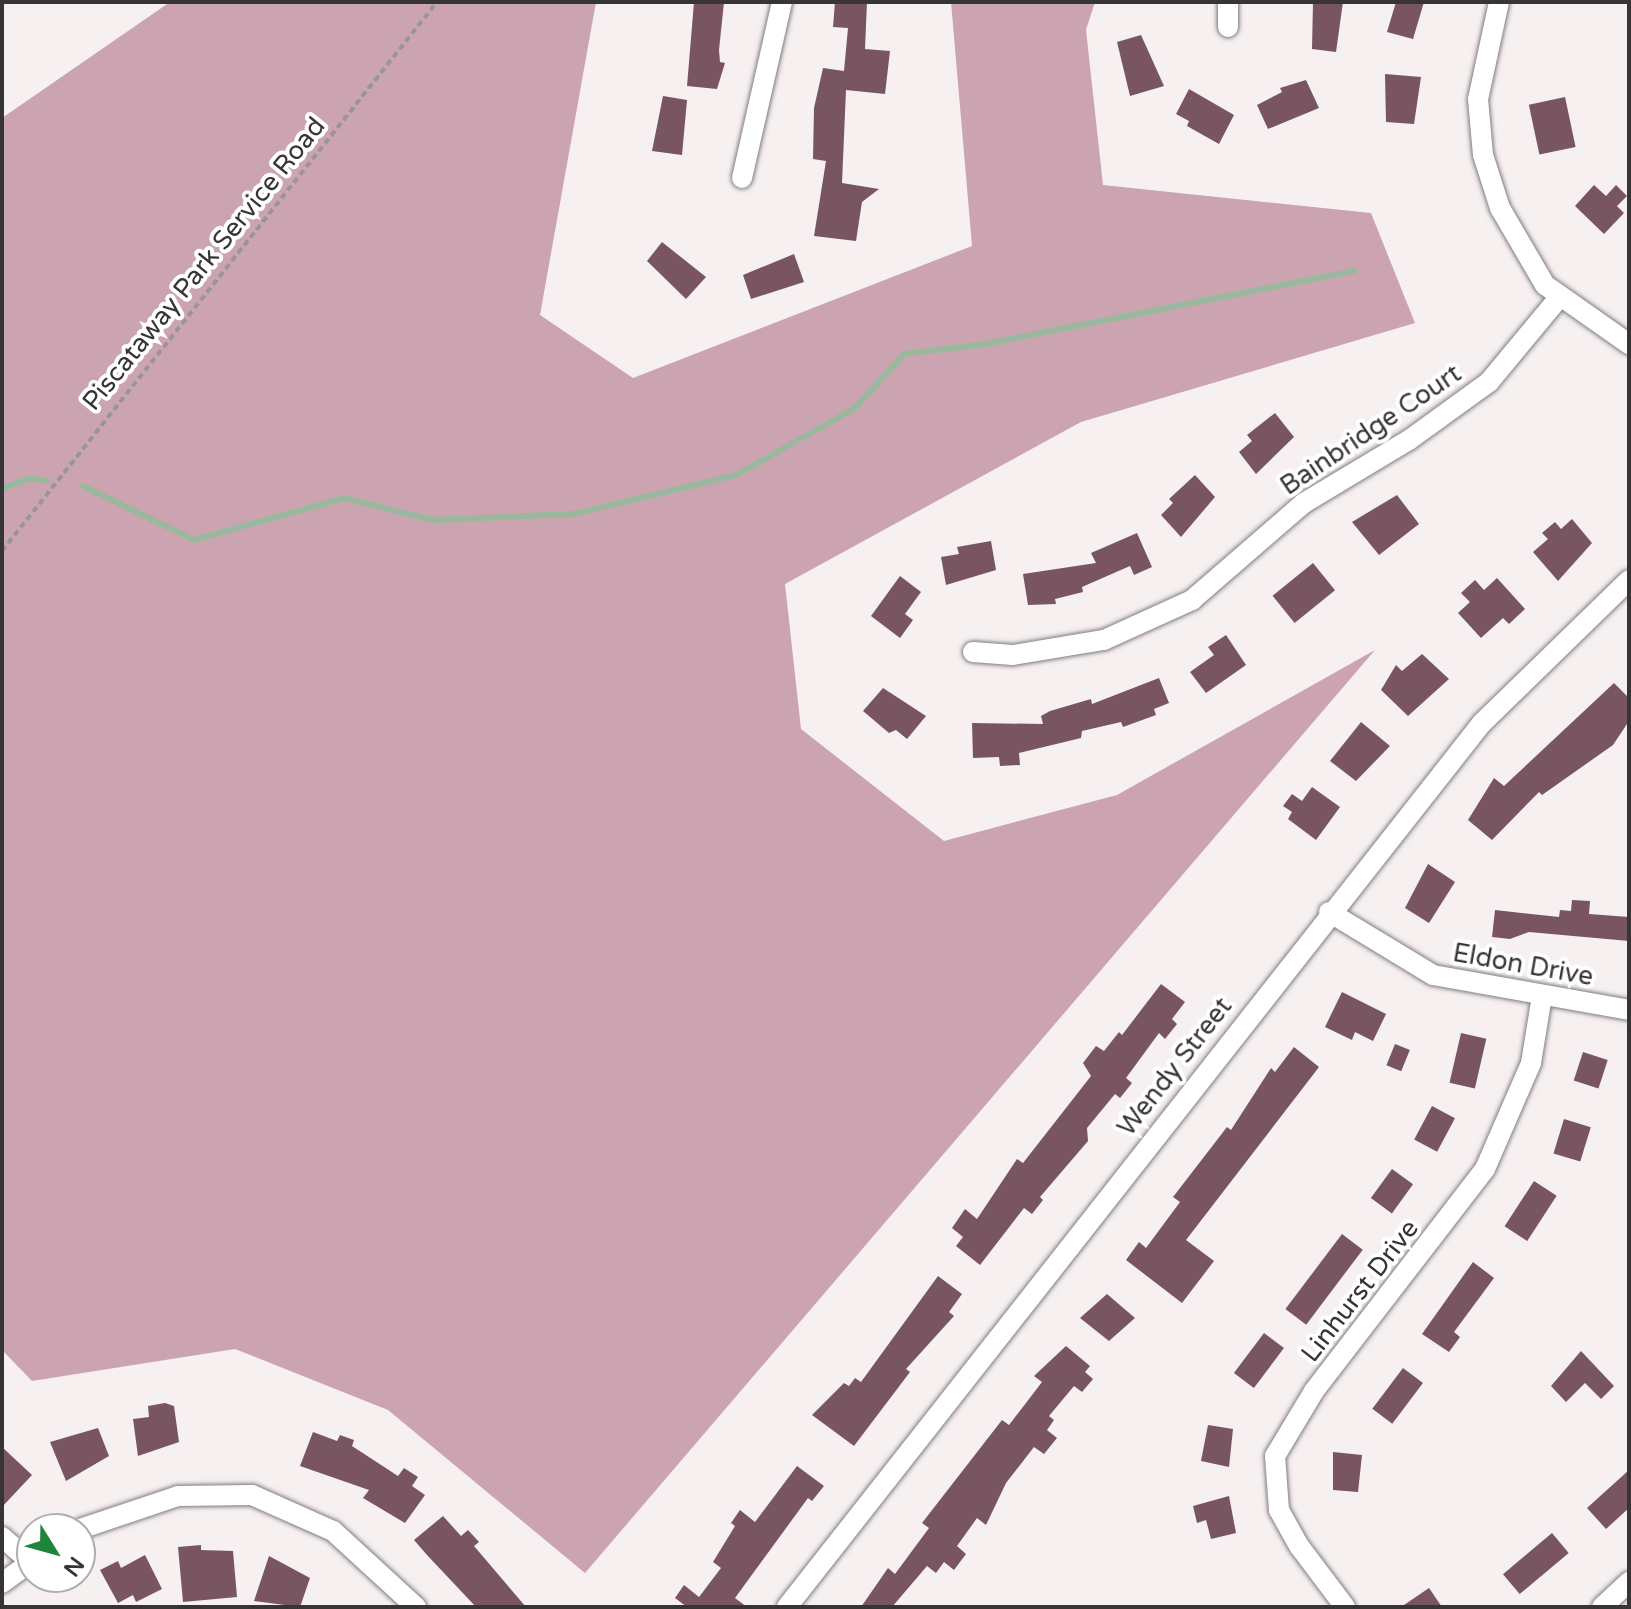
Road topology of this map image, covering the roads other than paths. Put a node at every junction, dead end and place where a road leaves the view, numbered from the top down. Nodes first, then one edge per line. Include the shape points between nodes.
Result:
1 (782, 2) edge
2 (1228, 2) edge
3 (1499, 2) edge
4 (1228, 27) dead end
5 (742, 178) dead end
6 (1558, 299) junction
7 (1629, 344) edge
8 (1629, 580) edge
9 (973, 652) dead end
10 (1329, 912) junction
11 (1542, 996) junction
12 (1629, 1010) edge
13 (96, 1524) edge
14 (1629, 1582) edge
15 (416, 1607) edge
16 (787, 1607) edge
17 (1345, 1607) edge
18 (1602, 1607) edge

1 - 5 street
2 - 4 street
3 - 6 street via 1478,99 1483,155 1500,208 1531,265
6 - 7 street
6 - 9 street, Bainbridge Court via 1489,382 1409,440 1304,503 1192,600 1104,640 1013,655
8 - 10 street, Wendy Street via 1482,723
10 - 11 street, Eldon Drive via 1433,975
10 - 16 street, Wendy Street
11 - 12 street, Eldon Drive
11 - 17 street, Linhurst Drive via 1528,1074 1485,1169 1314,1391 1275,1456 1279,1510
13 - 15 street via 178,1496 252,1495 333,1531
14 - 18 street

